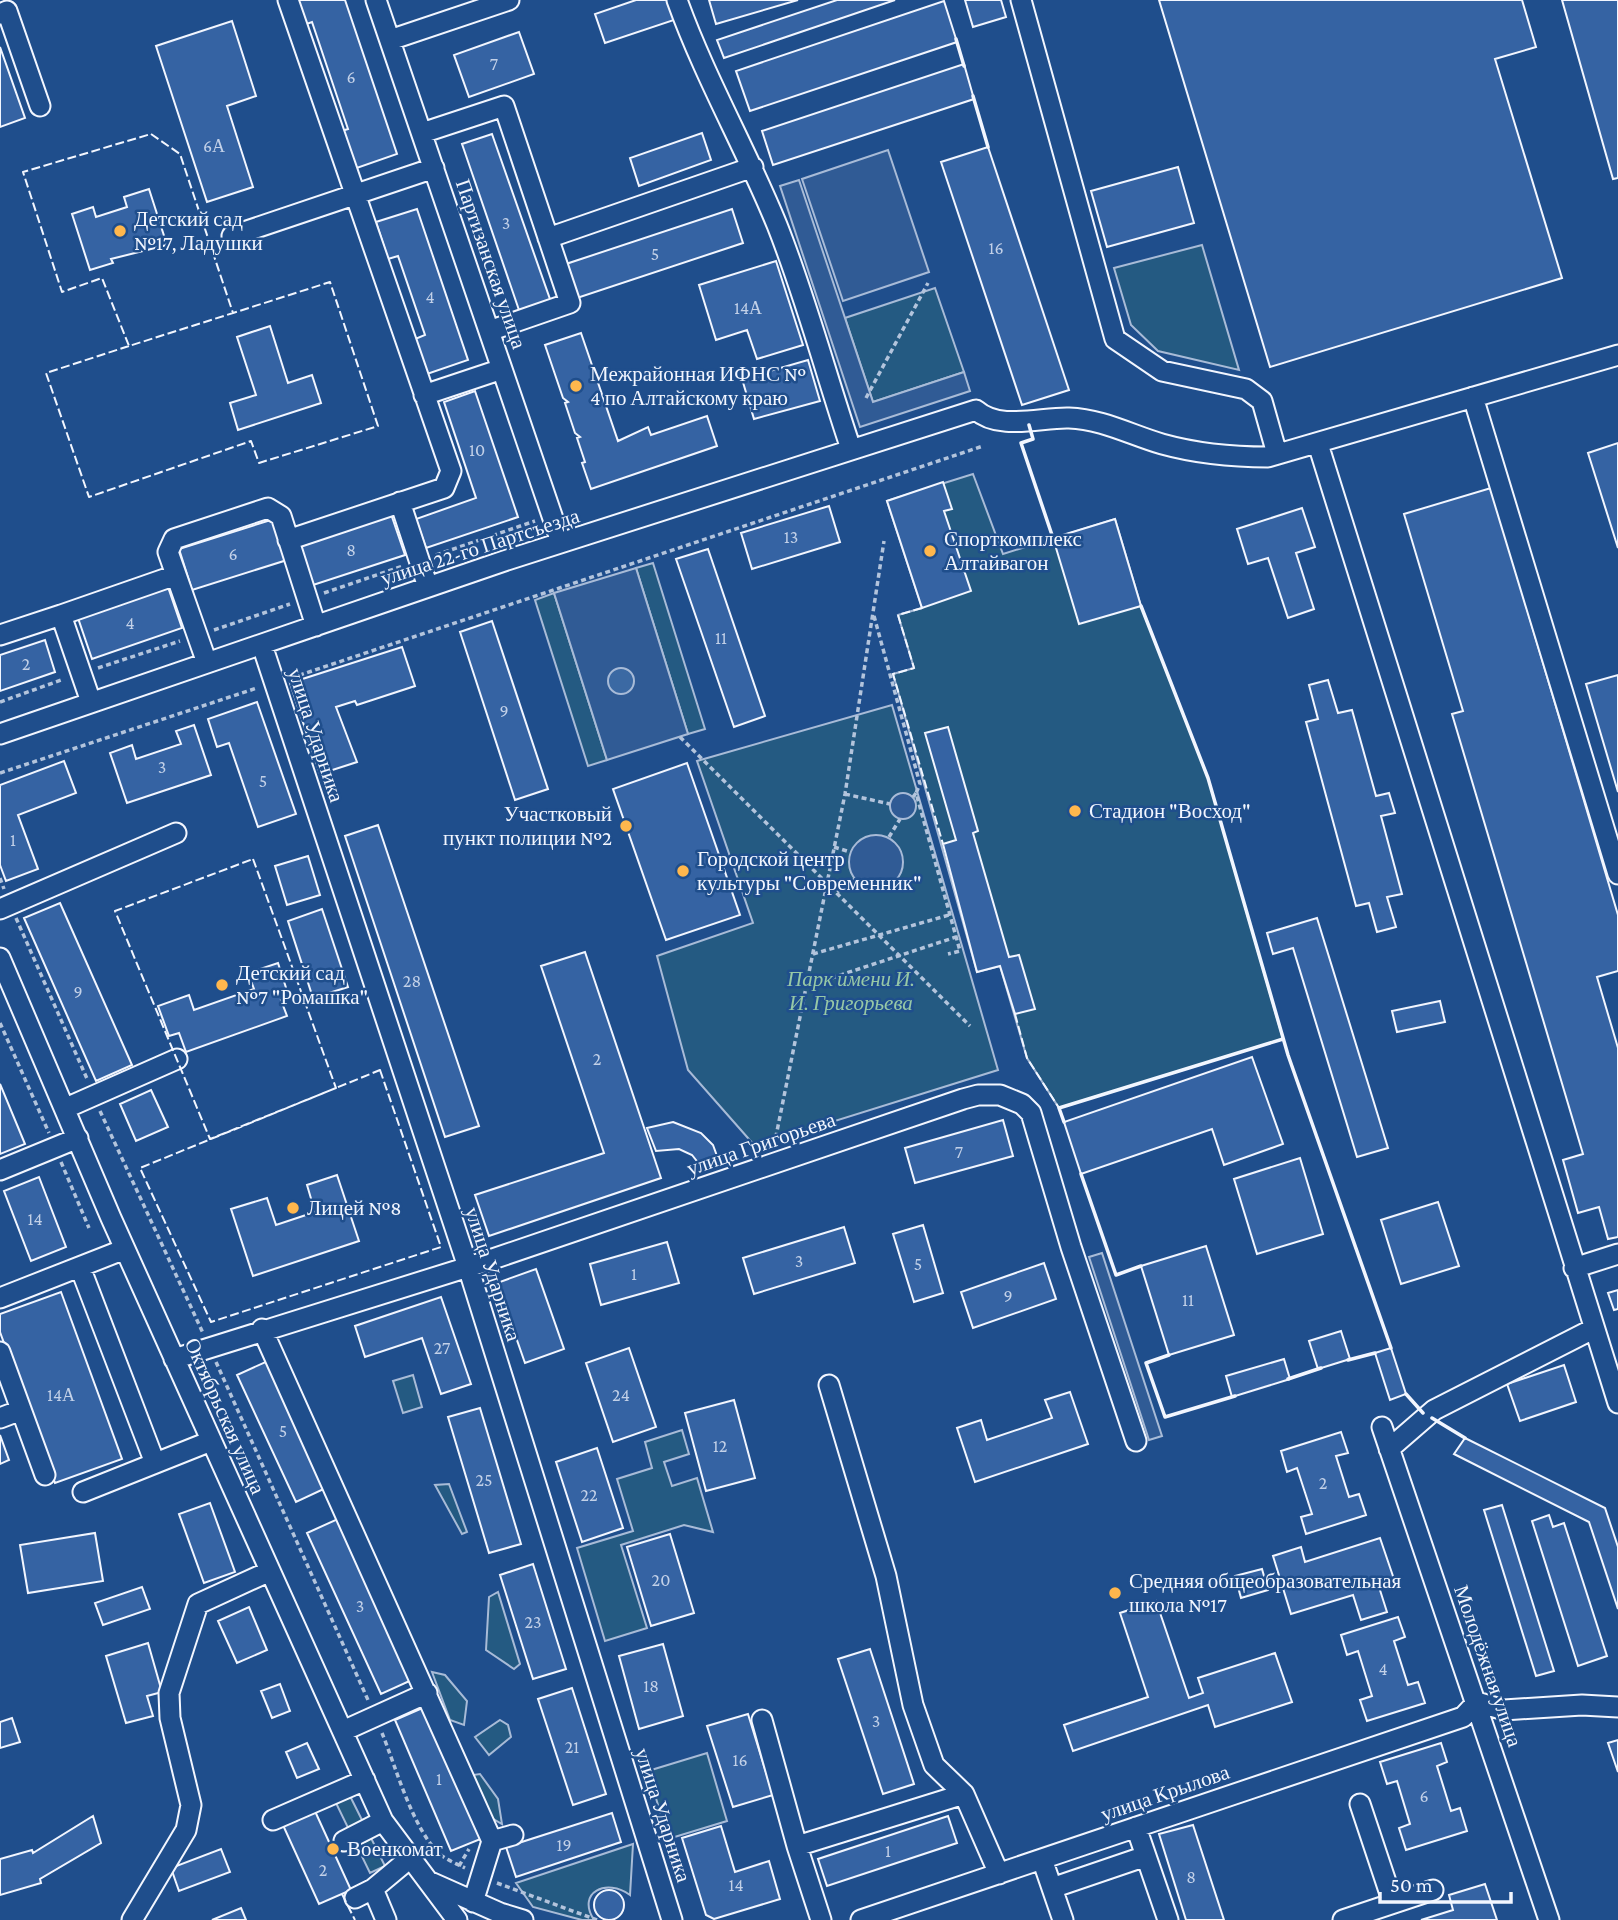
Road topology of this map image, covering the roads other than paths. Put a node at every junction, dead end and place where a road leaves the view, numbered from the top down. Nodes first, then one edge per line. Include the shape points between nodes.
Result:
1 (288, 0) edge
2 (376, 0) edge
3 (509, 0) edge
4 (677, 0) edge
5 (1021, 0) edge
6 (0, 14) edge
7 (390, 40) junction
8 (40, 106) dead end
9 (422, 133) junction
10 (753, 167) junction
11 (434, 168) junction
12 (355, 194) junction
13 (232, 236) dead end
14 (548, 237) junction
15 (489, 331) junction
16 (1618, 355) edge
17 (502, 369) junction
18 (425, 395) junction
19 (1473, 397) junction
20 (1318, 443) junction
21 (851, 449) junction
22 (1278, 454) junction
23 (400, 502) junction
24 (288, 540) junction
25 (561, 542) junction
26 (176, 575) junction
27 (428, 587) junction
28 (61, 615) junction
29 (316, 626) junction
30 (0, 635) edge
31 (262, 645) junction
32 (207, 663) junction
33 (91, 702) junction
34 (0, 734) edge
35 (176, 833) dead end
36 (1618, 874) edge
37 (5, 907) edge
38 (0, 958) edge
39 (177, 1059) dead end
40 (66, 1108) junction
41 (78, 1138) junction
42 (0, 1170) edge
43 (125, 1249) junction
44 (1618, 1254) edge
45 (80, 1266) junction
46 (468, 1266) junction
47 (1574, 1268) junction
48 (0, 1298) edge
49 (262, 1329) junction
50 (1593, 1329) junction
51 (0, 1352) edge
52 (174, 1359) junction
53 (830, 1385) dead end
54 (1618, 1403) edge
55 (21, 1410) junction
56 (0, 1418) edge
57 (1382, 1427) dead end
58 (211, 1441) junction
59 (1136, 1441) dead end
60 (1389, 1449) junction
61 (155, 1463) junction
62 (44, 1475) dead end
63 (83, 1492) dead end
64 (270, 1571) junction
65 (427, 1693) junction
66 (1477, 1702) junction
67 (1618, 1707) edge
68 (762, 1720) dead end
69 (342, 1731) junction
70 (365, 1780) junction
71 (964, 1794) junction
72 (1360, 1804) dead end
73 (273, 1820) dead end
74 (383, 1821) junction
75 (1136, 1827) junction
76 (513, 1835) dead end
77 (344, 1840) dead end
78 (492, 1841) junction
79 (797, 1846) junction
80 (1146, 1856) junction
81 (409, 1859) junction
82 (1042, 1859) junction
83 (999, 1874) junction
84 (428, 1881) junction
85 (1052, 1888) junction
86 (1433, 1890) dead end
87 (473, 1902) junction
88 (1393, 1903) junction
89 (132, 1920) edge
90 (386, 1920) edge
91 (457, 1920) edge
92 (523, 1920) edge
93 (672, 1920) edge
94 (821, 1920) edge
95 (862, 1920) edge
96 (1063, 1920) edge
97 (1168, 1920) edge
98 (1343, 1920) edge
99 (1549, 1920) edge

1 - 12 street
2 - 7 street, Партизанская улица
3 - 7 street
4 - 10 street via 692,42
5 - 22 street via 1115,339 1162,371 1246,390 1262,401
6 - 8 street via 7,11
7 - 9 street, Партизанская улица
9 - 11 street, Партизанская улица
9 - 14 street via 504,106
10 - 14 street
10 - 21 street via 778,228
11 - 12 street
11 - 15 street, Партизанская улица
12 - 13 street
12 - 18 street
14 - 15 street via 570,303
15 - 17 street, Партизанская улица
16 - 19 street
17 - 18 street
17 - 25 street, Партизанская улица
18 - 23 street via 451,471 444,488
19 - 20 street
19 - 36 street
20 - 22 street
20 - 47 street
21 - 22 street, улица 22-го Партсъезда via 976,410 984,417 1004,421 1069,418 1098,422 1220,457
21 - 25 street, улица 22-го Партсъезда
23 - 24 street
23 - 27 street
24 - 26 street via 281,516 268,508 174,538 168,552
24 - 29 street
25 - 27 street, улица 22-го Партсъезда
26 - 28 street
26 - 32 street
27 - 29 street, улица 22-го Партсъезда
28 - 30 street
28 - 33 street
29 - 31 street, улица 22-го Партсъезда
31 - 32 street, улица 22-го Партсъезда
31 - 46 street, улица Ударника
32 - 33 street, улица 22-го Партсъезда
33 - 34 street, улица 22-го Партсъезда
35 - 37 street
38 - 40 street, Октябрьская улица
39 - 40 street
40 - 41 street, Октябрьская улица
41 - 42 street
41 - 43 street, Октябрьская улица
43 - 45 street
43 - 52 street, Октябрьская улица
44 - 47 street
45 - 48 street
45 - 61 street
46 - 49 street, улица Григорьева
46 - 59 street, улица Григорьева via 978,1095 1000,1095 1031,1113
46 - 93 street, улица Ударника
47 - 50 street
49 - 52 street, улица Григорьева
49 - 65 street
50 - 54 street
50 - 60 street via 1434,1410
51 - 55 street
52 - 58 street, Октябрьская улица
53 - 71 street via 886,1576 913,1704 934,1765
55 - 56 street
55 - 62 street
57 - 60 street, Молодёжная улица
58 - 61 street
58 - 64 street, Октябрьская улица
60 - 66 street, Молодёжная улица
61 - 63 street
64 - 69 street, Октябрьская улица
64 - 89 street via 198,1604 169,1693 170,1718 191,1805 186,1830
65 - 69 street
65 - 78 street
66 - 67 street via 1504,1710 1582,1704
66 - 75 street, улица Крылова via 1463,1717
66 - 99 street, Молодёжная улица
68 - 79 street
69 - 70 street, Октябрьская улица
70 - 73 street
70 - 74 street, Октябрьская улица
71 - 79 street
71 - 83 street
72 - 88 street
74 - 77 street
74 - 81 street, Октябрьская улица
75 - 80 street
75 - 82 street, улица Крылова
76 - 78 street
78 - 87 street
79 - 94 street
80 - 85 street
80 - 97 street
81 - 84 street, Октябрьская улица
81 - 90 street via 364,1893
82 - 83 street, улица Крылова
82 - 85 street
83 - 95 street, улица Крылова
84 - 87 street, Октябрьская улица
84 - 91 street, Октябрьская улица
85 - 96 street
86 - 88 street
87 - 92 street, Октябрьская улица
88 - 98 street

